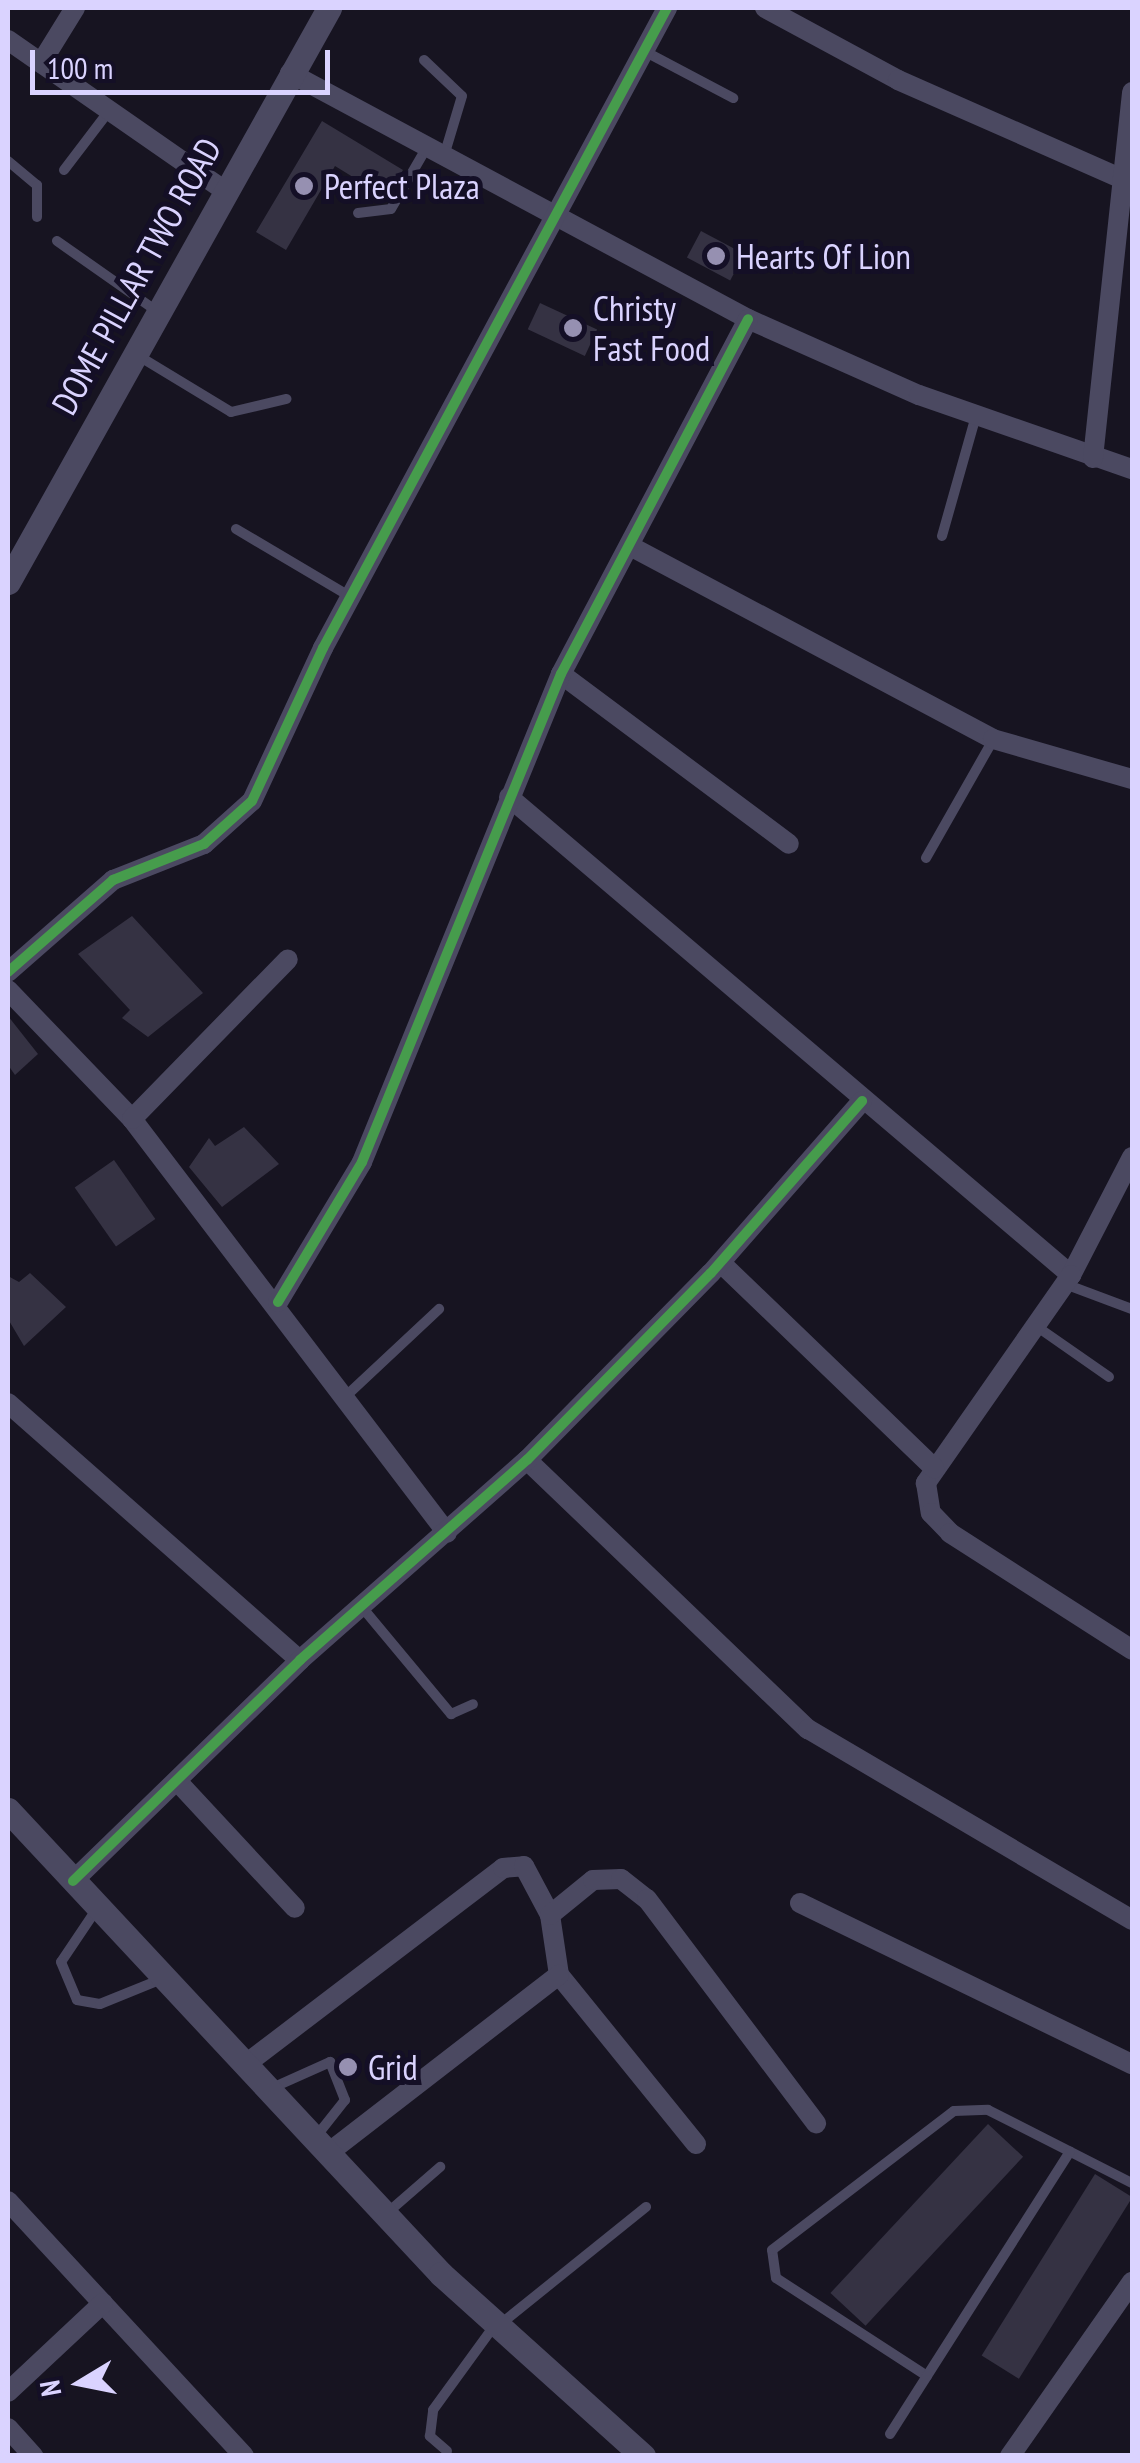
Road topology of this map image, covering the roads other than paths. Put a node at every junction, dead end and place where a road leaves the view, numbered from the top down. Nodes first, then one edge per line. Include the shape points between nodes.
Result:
1 (75, 8) edge
2 (329, 8) edge
3 (667, 8) edge
4 (765, 8) edge
5 (8, 40) edge
6 (643, 50) junction
7 (424, 60) dead end
8 (41, 62) junction
9 (290, 73) junction
10 (1132, 92) edge
11 (734, 98) dead end
12 (110, 110) junction
13 (435, 152) junction
14 (8, 161) edge
15 (64, 170) dead end
16 (1120, 178) junction
17 (224, 190) junction
18 (358, 214) dead end
19 (554, 214) junction
20 (37, 218) dead end
21 (57, 241) dead end
22 (155, 310) junction
23 (748, 319) junction
24 (133, 352) junction
25 (286, 399) dead end
26 (976, 416) junction
27 (1092, 458) junction
28 (1132, 469) edge
29 (236, 530) dead end
30 (942, 536) dead end
31 (630, 546) junction
32 (8, 582) edge
33 (352, 598) junction
34 (561, 674) junction
35 (994, 739) junction
36 (1132, 779) edge
37 (509, 797) junction
38 (789, 844) dead end
39 (926, 858) dead end
40 (288, 959) dead end
41 (8, 972) edge
42 (8, 990) edge
43 (862, 1102) junction
44 (132, 1119) junction
45 (1132, 1157) edge
46 (721, 1262) junction
47 (1068, 1279) junction
48 (278, 1302) junction
49 (438, 1309) dead end
50 (1132, 1309) edge
51 (1036, 1326) junction
52 (1109, 1377) dead end
53 (345, 1397) junction
54 (8, 1403) edge
55 (527, 1460) junction
56 (934, 1468) junction
57 (446, 1533) junction
58 (362, 1606) junction
59 (1132, 1650) edge
60 (300, 1660) junction
61 (473, 1704) dead end
62 (177, 1781) junction
63 (8, 1810) edge
64 (73, 1881) junction
65 (800, 1904) dead end
66 (98, 1907) junction
67 (296, 1908) dead end
68 (550, 1915) junction
69 (1132, 1920) edge
70 (560, 1976) junction
71 (165, 1978) junction
72 (246, 2064) junction
73 (1132, 2064) edge
74 (269, 2090) junction
75 (816, 2123) dead end
76 (696, 2144) dead end
77 (321, 2146) junction
78 (1070, 2151) junction
79 (440, 2167) dead end
80 (1132, 2182) edge
81 (8, 2201) edge
82 (646, 2207) dead end
83 (385, 2215) junction
84 (1131, 2288) edge
85 (103, 2303) junction
86 (495, 2327) junction
87 (927, 2376) junction
88 (8, 2392) edge
89 (8, 2428) edge
90 (890, 2434) dead end
91 (447, 2451) dead end
92 (33, 2456) edge
93 (244, 2456) edge
94 (643, 2456) edge
95 (1010, 2456) edge

1 - 8 street
2 - 9 street, DOME PILLAR TWO ROAD
3 - 6 street
4 - 16 street via 898,80
5 - 8 street
6 - 11 lane
6 - 19 street
7 - 13 lane via 462,96
8 - 12 street
9 - 13 street
9 - 17 street, DOME PILLAR TWO ROAD
10 - 16 street
12 - 15 lane
12 - 17 street
13 - 18 lane via 390,209
13 - 19 street
14 - 20 lane via 37,185
16 - 27 street
17 - 22 street, DOME PILLAR TWO ROAD
19 - 23 street
19 - 33 street
21 - 22 lane
22 - 24 street, DOME PILLAR TWO ROAD
23 - 26 street
23 - 31 street
24 - 25 lane via 231,412
24 - 32 street, DOME PILLAR TWO ROAD
26 - 27 street
26 - 30 lane
27 - 28 street
29 - 33 lane
31 - 34 street
31 - 35 street
33 - 41 street via 234,823 113,880
34 - 37 street
34 - 38 street
35 - 36 street
35 - 39 lane
37 - 43 street
37 - 48 street via 362,1162
40 - 44 street
42 - 44 street
43 - 46 street
43 - 47 street
44 - 48 street
45 - 47 street
46 - 55 street
46 - 56 street
47 - 50 lane
47 - 51 street
48 - 53 street
49 - 53 lane
51 - 52 lane
51 - 56 street
53 - 57 street
54 - 60 street
55 - 57 street
55 - 69 street via 808,1729
56 - 59 street via 926,1499 950,1533
57 - 58 street
58 - 60 street
58 - 61 lane via 451,1714
60 - 62 street
62 - 64 street
62 - 67 street
63 - 64 street
64 - 66 street
65 - 73 street
66 - 71 street
66 - 71 lane via 61,1962 77,2000 100,2004
68 - 70 street
68 - 72 street via 524,1866 503,1868
68 - 75 street via 593,1880 621,1879 647,1899
70 - 76 street
70 - 77 street
71 - 72 street
72 - 74 street
74 - 77 street
74 - 77 lane via 330,2062 346,2100
77 - 83 street
78 - 80 lane
78 - 87 lane
78 - 87 lane via 988,2110 940,2116 772,2250 776,2278
79 - 83 lane
81 - 85 street
82 - 86 lane
83 - 86 street
84 - 95 street
85 - 88 street
85 - 93 street
86 - 91 lane via 433,2410 430,2436
86 - 94 street
87 - 90 lane
89 - 92 street

